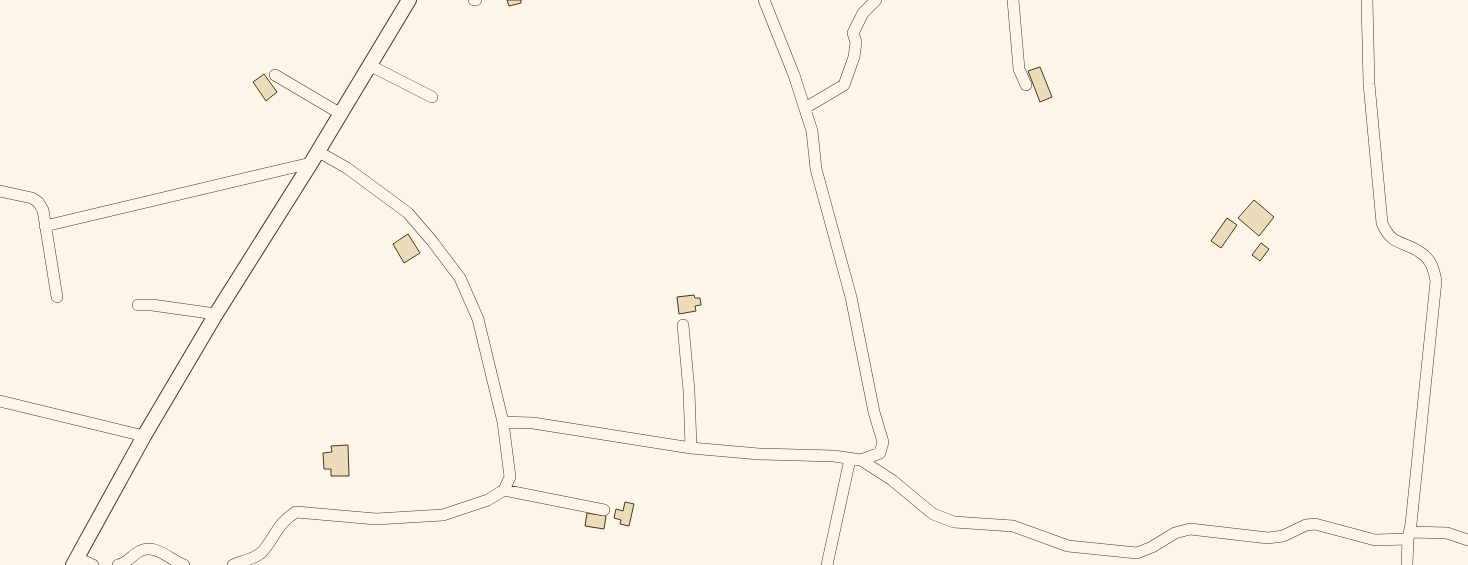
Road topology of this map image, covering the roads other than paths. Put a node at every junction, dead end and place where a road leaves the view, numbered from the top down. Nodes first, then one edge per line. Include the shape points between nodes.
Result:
1 (409, 0) edge
2 (764, 0) edge
3 (876, 0) edge
4 (1013, 0) edge
5 (1367, 0) edge
6 (370, 66) junction
7 (275, 75) dead end
8 (1026, 85) dead end
9 (432, 97) dead end
10 (806, 108) junction
11 (341, 114) junction
12 (314, 157) junction
13 (0, 191) edge
14 (45, 226) junction
15 (57, 297) dead end
16 (138, 305) dead end
17 (216, 314) junction
18 (683, 325) dead end
19 (0, 401) edge
20 (503, 422) junction
21 (144, 436) junction
22 (691, 448) junction
23 (850, 459) junction
24 (861, 460) junction
25 (504, 490) junction
26 (604, 510) dead end
27 (1409, 536) junction
28 (1468, 540) edge
29 (75, 562) edge
30 (93, 565) edge
31 (118, 565) edge
32 (184, 565) edge
33 (233, 565) edge
34 (827, 565) edge
35 (1407, 565) edge

1 - 6 street
2 - 10 street
3 - 10 street via 863,13 853,32 856,42 854,57 844,85
4 - 8 street via 1019,68
5 - 27 street via 1369,84 1382,223 1392,239 1422,253 1433,266 1436,281
6 - 9 street
6 - 11 street
7 - 11 street
10 - 24 street via 812,131 816,169 851,297 874,412 883,442 880,453
11 - 12 street
12 - 14 street
12 - 17 street
12 - 20 street via 346,168 408,213 460,278 478,319
13 - 14 street via 32,198 38,202 43,210
14 - 15 street
16 - 17 street
17 - 21 street
18 - 22 street
19 - 21 street
20 - 22 street via 534,423
20 - 25 street via 510,477
21 - 29 street
22 - 23 street
23 - 24 street
23 - 34 street
24 - 27 street via 892,480 934,514 954,522 1013,526 1068,546 1137,553 1152,548 1183,530 1268,538 1283,536 1316,524 1375,540
25 - 26 street
25 - 33 street via 488,500 443,515 376,519 296,512 286,518 261,552
27 - 28 street via 1447,533
27 - 35 street
29 - 30 street
31 - 32 street via 140,551 153,548

